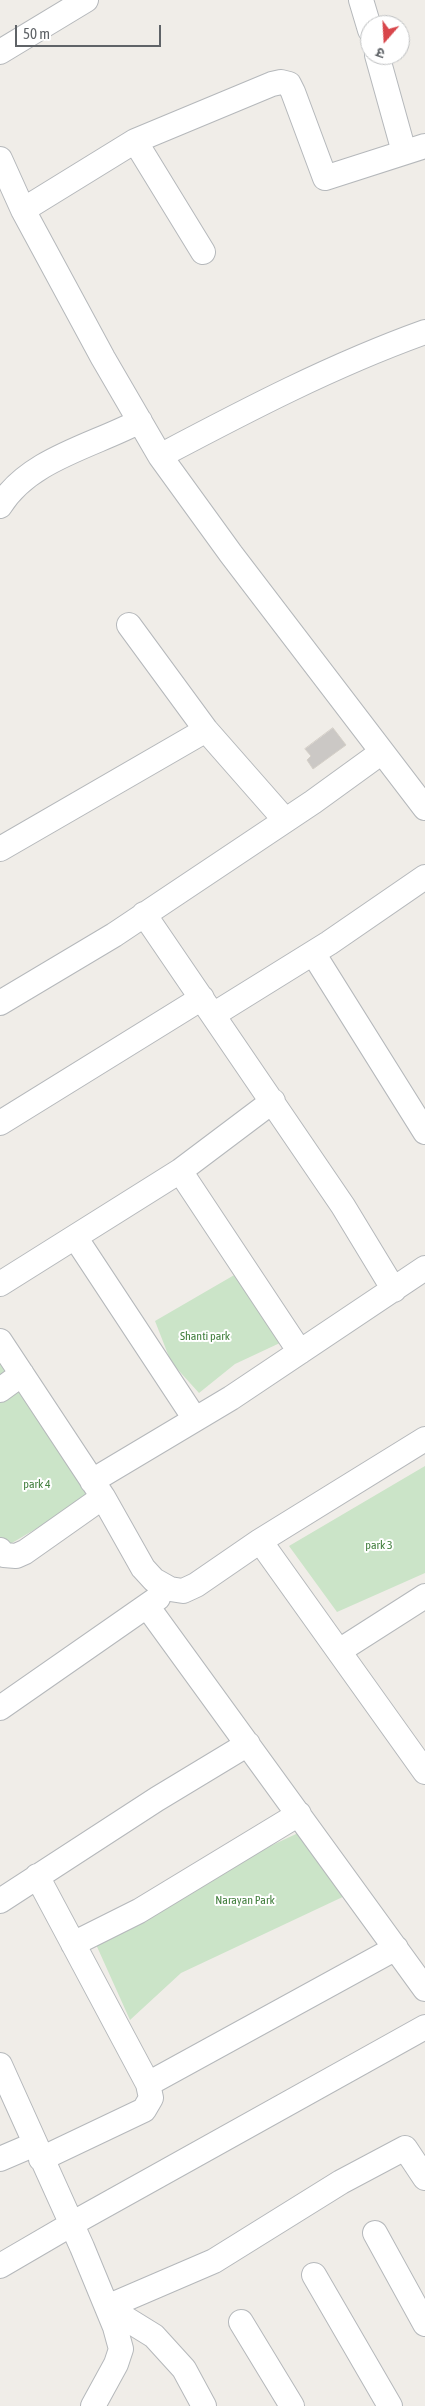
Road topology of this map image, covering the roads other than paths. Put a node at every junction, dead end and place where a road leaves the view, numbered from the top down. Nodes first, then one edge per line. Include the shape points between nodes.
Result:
1 (86, 0) edge
2 (362, 0) edge
3 (366, 15) edge
4 (0, 52) edge
5 (381, 65) edge
6 (135, 141) junction
7 (415, 149) edge
8 (0, 159) edge
9 (6, 189) edge
10 (23, 210) junction
11 (203, 252) dead end
12 (425, 332) edge
13 (140, 421) junction
14 (160, 456) junction
15 (0, 506) edge
16 (128, 625) dead end
17 (206, 730) junction
18 (382, 752) junction
19 (425, 808) edge
20 (285, 820) junction
21 (0, 848) edge
22 (425, 877) edge
23 (144, 914) junction
24 (313, 953) junction
25 (0, 1003) edge
26 (208, 1006) junction
27 (273, 1102) junction
28 (0, 1123) edge
29 (425, 1132) edge
30 (180, 1170) junction
31 (75, 1237) junction
32 (425, 1268) edge
33 (0, 1284) edge
34 (394, 1290) junction
35 (0, 1341) edge
36 (300, 1352) junction
37 (22, 1374) junction
38 (0, 1390) edge
39 (195, 1419) junction
40 (425, 1439) edge
41 (98, 1489) junction
42 (260, 1541) junction
43 (0, 1550) edge
44 (170, 1590) junction
45 (425, 1596) edge
46 (147, 1606) junction
47 (339, 1651) junction
48 (0, 1708) edge
49 (248, 1744) junction
50 (425, 1772) edge
51 (299, 1814) junction
52 (38, 1876) junction
53 (0, 1901) edge
54 (73, 1944) junction
55 (396, 1948) junction
56 (425, 1988) edge
57 (425, 2026) edge
58 (2, 2073) edge
59 (148, 2084) junction
60 (38, 2151) junction
61 (0, 2159) edge
62 (425, 2178) edge
63 (72, 2225) junction
64 (375, 2233) dead end
65 (0, 2266) edge
66 (314, 2275) dead end
67 (107, 2307) junction
68 (241, 2322) dead end
69 (425, 2324) edge
70 (105, 2385) junction
71 (93, 2406) edge
72 (116, 2406) edge
73 (204, 2406) edge
74 (292, 2406) edge
75 (390, 2406) edge

1 - 4 street
2 - 3 street
5 - 7 street
6 - 7 street via 282,82 289,84 293,92 325,178
6 - 10 street
6 - 11 street
8 - 9 street
9 - 10 street
10 - 13 street
12 - 14 street via 366,353 293,387
13 - 14 street
13 - 15 street via 43,464
14 - 18 street
16 - 17 street
17 - 20 street
17 - 21 street
18 - 19 street
18 - 20 street
20 - 23 street
22 - 24 street
23 - 25 street
23 - 26 street
24 - 26 street
24 - 29 street
26 - 27 street
26 - 28 street
27 - 30 street
27 - 34 street via 343,1206
30 - 31 street
30 - 36 street
31 - 33 street
31 - 39 street
32 - 34 street
34 - 36 street
35 - 37 street
36 - 39 street
37 - 38 street
37 - 41 street
39 - 41 street
40 - 42 street
41 - 43 street via 25,1552 16,1556 4,1555
41 - 44 street via 143,1568
42 - 44 street via 196,1585 183,1591
42 - 47 street
44 - 46 street
45 - 47 street
46 - 48 street
46 - 49 street
47 - 50 street
49 - 51 street
49 - 52 street
51 - 54 street via 139,1911
51 - 55 street
52 - 53 street
52 - 54 street
54 - 59 street
55 - 56 street
55 - 59 street
57 - 63 street
58 - 60 street
59 - 60 street via 152,2098 144,2110
60 - 61 street
60 - 63 street
62 - 67 street via 405,2148 341,2182 214,2261
63 - 65 street
63 - 67 street
64 - 69 street
66 - 75 street
67 - 70 street via 120,2349
67 - 73 street via 154,2336 184,2369
68 - 74 street
70 - 71 street
70 - 72 street

